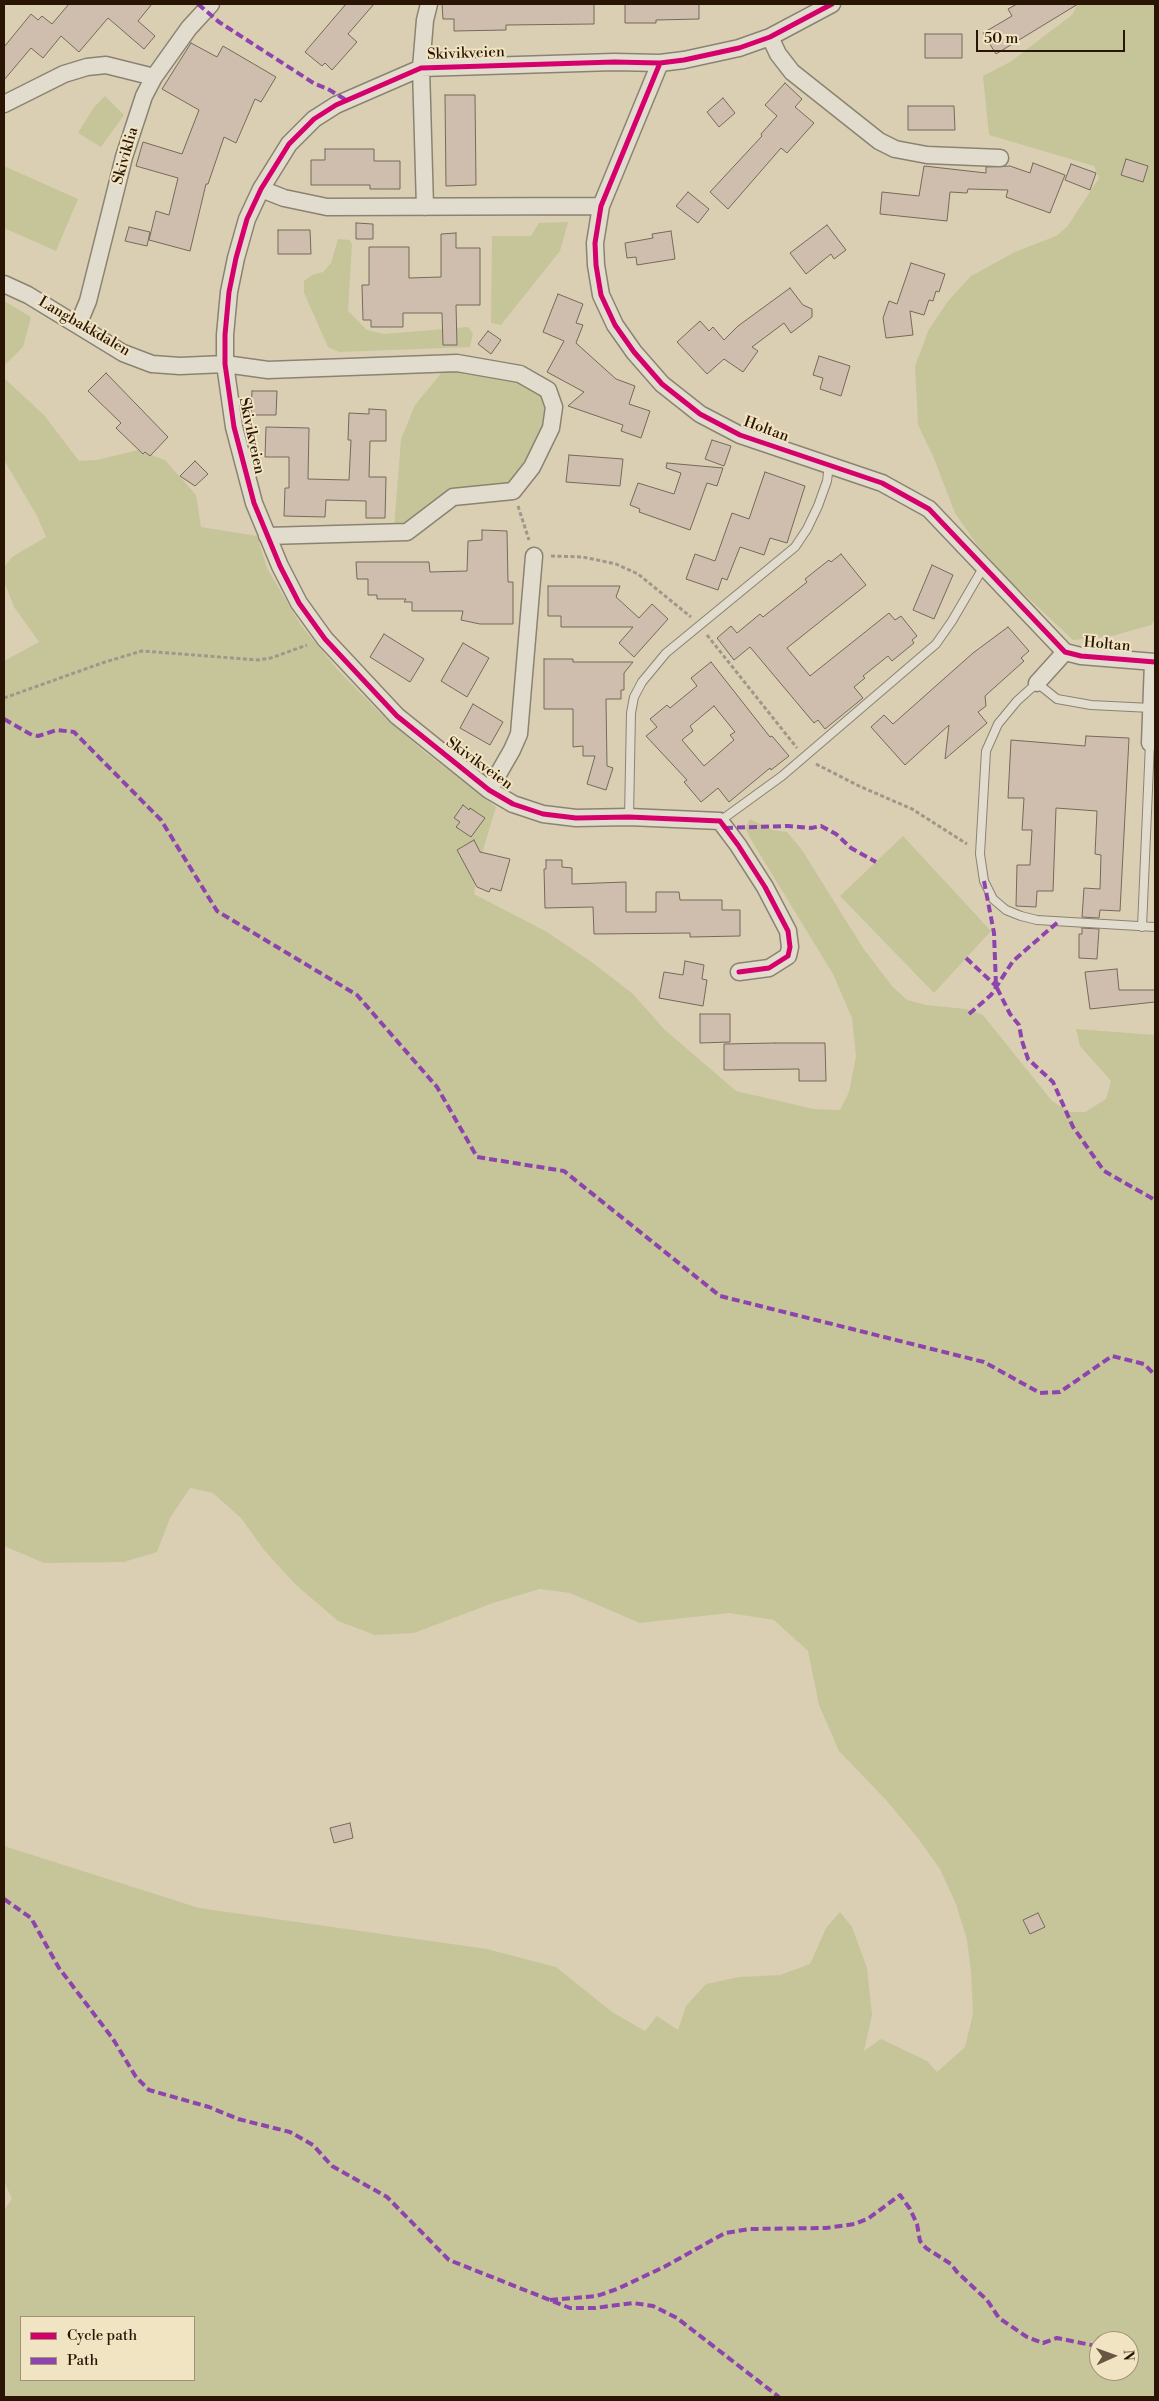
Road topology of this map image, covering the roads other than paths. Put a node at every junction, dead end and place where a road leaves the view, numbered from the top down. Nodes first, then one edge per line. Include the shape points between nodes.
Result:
1 (211, 4) edge
2 (429, 4) edge
3 (832, 4) edge
4 (770, 37) junction
5 (660, 63) junction
6 (421, 68) junction
7 (154, 76) junction
8 (4, 104) edge
9 (1000, 158) dead end
10 (261, 189) junction
11 (601, 206) junction
12 (425, 207) junction
13 (4, 284) edge
14 (78, 325) junction
15 (225, 364) junction
16 (829, 465) junction
17 (267, 536) junction
18 (534, 556) road end
19 (983, 568) junction
20 (1065, 652) junction
21 (1154, 662) edge
22 (1037, 683) junction
23 (1151, 708) junction
24 (1150, 743) joint
25 (489, 790) junction
26 (629, 817) junction
27 (720, 821) junction
28 (1142, 926) junction
29 (1155, 927) edge
30 (739, 972) dead end

1 - 7 street, Skiviklia
2 - 6 street
3 - 4 street, Skivikveien
4 - 5 street, Skivikveien via 739,48
4 - 9 street via 792,72 879,141 895,149 927,156
5 - 6 street, Skivikveien
5 - 11 street, Holtan
6 - 10 street, Skivikveien via 336,105 314,119 289,144
6 - 12 street, Skivikveien
7 - 8 street via 106,65 87,67 64,74
7 - 14 street, Skiviklia via 124,157 88,301
10 - 12 street via 284,198 327,207
10 - 15 street, Skivikveien via 247,219 229,292
11 - 12 street
11 - 16 street, Holtan via 595,243 602,295 634,352 662,384 700,414 740,435
13 - 14 street, Langbakkdalen via 28,294
14 - 15 street, Langbakkdalen via 123,353 152,364
15 - 17 street, Skivikveien via 243,465
15 - 17 street via 268,370 457,363 531,379 548,390 554,407 551,428 532,467 513,491 453,497 407,532
16 - 19 street, Holtan via 882,483 929,509
16 - 26 lane via 818,506 795,547 666,653 650,670 634,697
17 - 25 street, Skivikveien via 299,603 325,639 397,716
18 - 25 street, Skivikveien via 519,734
19 - 20 street, Holtan
19 - 27 lane via 936,644 804,757
20 - 21 street, Holtan
20 - 22 street, Holtan
21 - 23 street, Holtan
22 - 23 lane via 1058,699 1091,705
22 - 28 lane, Holtan via 1005,713 986,751 980,854 984,881 993,898 1006,910 1021,916 1037,920
23 - 24 street, Holtan
24 - 28 lane, Holtan
25 - 26 street, Skivikveien via 513,804 543,814 576,818
26 - 27 street, Skivikveien
27 - 30 street via 765,887 788,931 788,956 770,968
28 - 29 lane, Holtan

